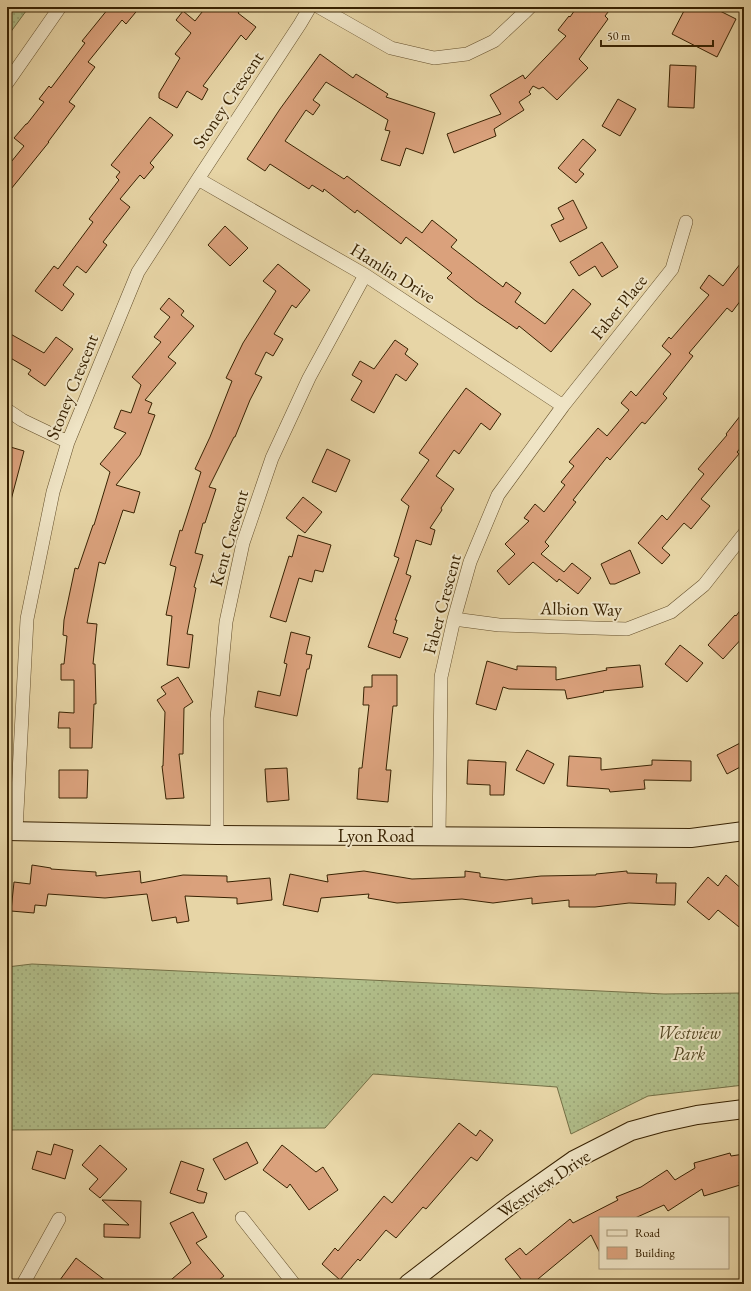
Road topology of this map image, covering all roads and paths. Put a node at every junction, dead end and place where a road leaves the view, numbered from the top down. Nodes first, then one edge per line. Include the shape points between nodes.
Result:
1 (60, 7) edge
2 (310, 7) edge
3 (319, 7) edge
4 (530, 7) edge
5 (7, 83) edge
6 (198, 178) junction
7 (686, 222) dead end
8 (365, 275) junction
9 (564, 406) junction
10 (7, 410) edge
11 (68, 442) junction
12 (744, 534) edge
13 (454, 619) junction
14 (12, 831) edge
15 (744, 831) edge
16 (217, 835) junction
17 (439, 836) junction
18 (744, 1109) edge
19 (242, 1218) dead end
20 (59, 1219) dead end
21 (23, 1284) edge
22 (294, 1284) edge
23 (408, 1284) edge

1 - 5 street
2 - 6 street, Stoney Crescent
3 - 4 street via 391,48 434,58 467,54 494,41
6 - 8 street, Hamlin Drive
6 - 11 street, Stoney Crescent via 138,272
7 - 9 street, Faber Place via 672,269
8 - 9 street, Hamlin Drive
8 - 16 street, Kent Crescent via 310,378 272,458 243,543 226,622 217,710
9 - 13 street, Faber Crescent via 498,495 470,562
10 - 11 street
11 - 14 street, Stoney Crescent via 53,492 27,619
12 - 13 street, Albion Way via 704,585 671,612 627,629 499,625
13 - 17 street, Faber Crescent via 441,677
14 - 16 street, Lyon Road
15 - 17 street, Lyon Road via 691,838
16 - 17 street, Lyon Road
18 - 23 street, Westview Drive via 697,1115 631,1131 574,1160 513,1203
19 - 22 street
20 - 21 street

